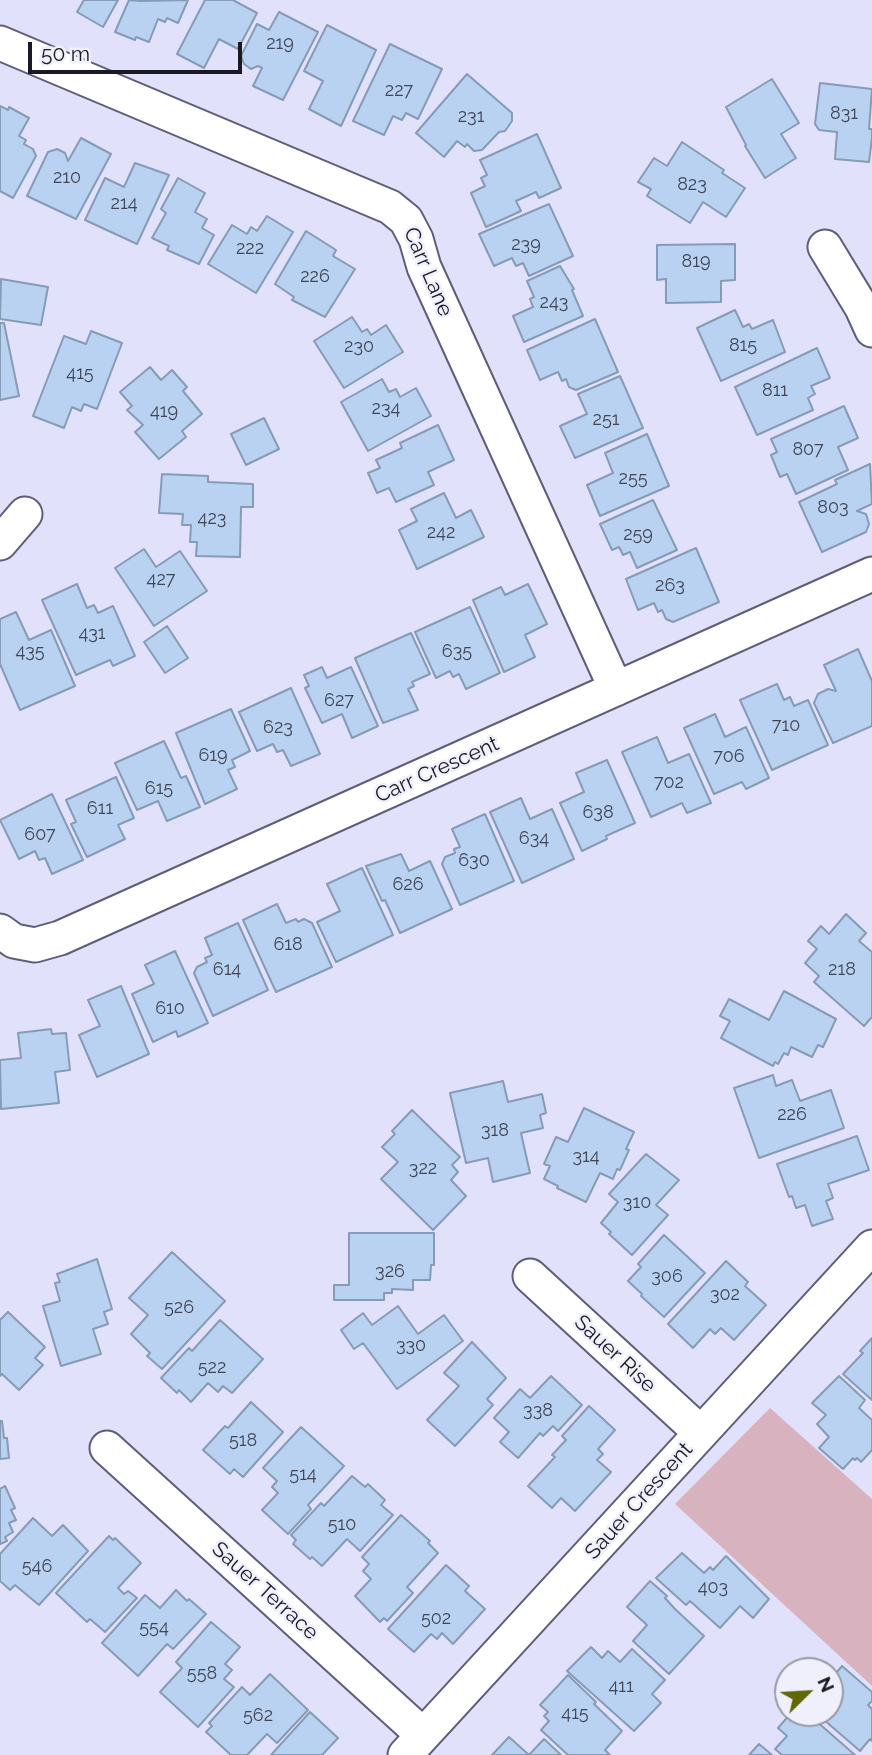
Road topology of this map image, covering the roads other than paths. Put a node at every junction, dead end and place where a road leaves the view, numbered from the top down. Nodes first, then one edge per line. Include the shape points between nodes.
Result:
1 (0, 43) edge
2 (825, 247) dead end
3 (872, 330) edge
4 (25, 514) dead end
5 (0, 543) edge
6 (872, 574) edge
7 (616, 689) junction
8 (0, 931) edge
9 (872, 1247) edge
10 (530, 1276) dead end
11 (701, 1433) junction
12 (107, 1448) dead end
13 (414, 1745) edge

1 - 7 street, Carr Lane via 390,207 407,219 424,267
2 - 3 street
4 - 5 street
6 - 7 street, Carr Crescent
7 - 8 street, Carr Crescent via 60,938 35,945 14,941
9 - 11 street, Sauer Crescent
10 - 11 street, Sauer Rise
11 - 13 street, Sauer Crescent
12 - 13 street, Sauer Terrace

